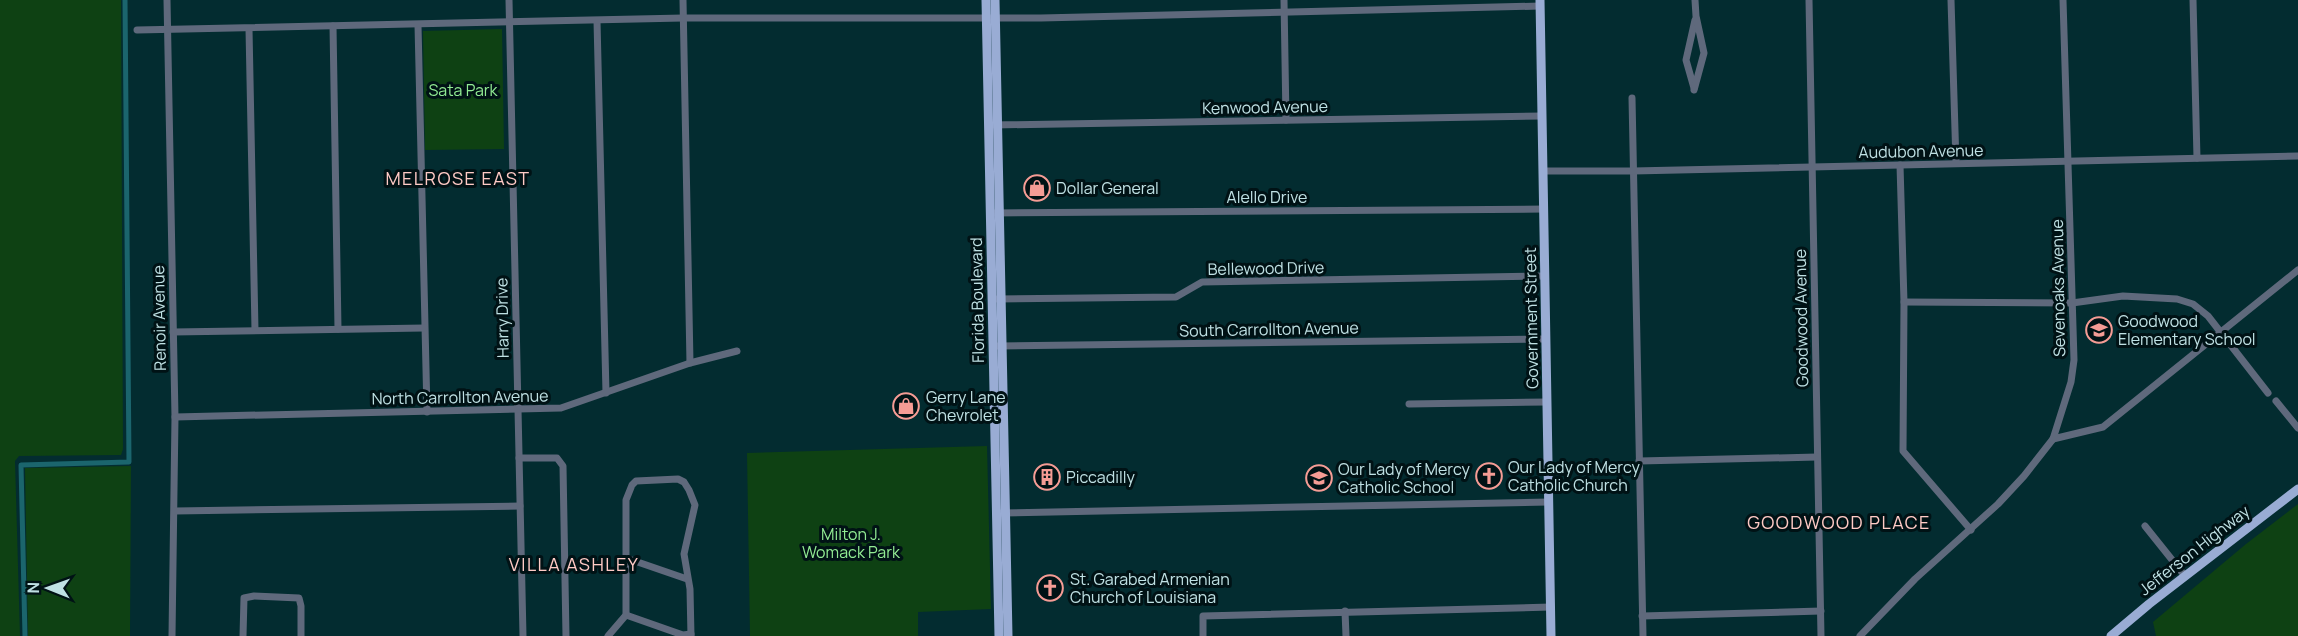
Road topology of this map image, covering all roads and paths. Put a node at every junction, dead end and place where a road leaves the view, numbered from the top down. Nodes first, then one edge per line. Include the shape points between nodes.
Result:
1 (167, 0) edge
2 (509, 0) edge
3 (683, 0) edge
4 (986, 0) edge
5 (995, 0) edge
6 (1284, 0) edge
7 (1695, 0) edge
8 (1809, 0) edge
9 (1951, 0) edge
10 (2063, 0) edge
11 (2193, 0) edge
12 (1540, 3) edge
13 (1284, 12) junction
14 (1696, 16) junction
15 (683, 18) junction
16 (991, 18) junction
17 (597, 21) junction
18 (509, 23) junction
19 (418, 25) junction
20 (333, 26) junction
21 (167, 29) junction
22 (249, 29) junction
23 (137, 30) dead end
24 (1632, 98) dead end
25 (1542, 116) junction
26 (1286, 120) junction
27 (993, 125) junction
28 (2298, 156) edge
29 (2197, 158) junction
30 (2068, 162) junction
31 (1956, 163) junction
32 (1900, 165) junction
33 (1812, 166) junction
34 (1544, 171) junction
35 (1633, 171) junction
36 (1544, 209) junction
37 (995, 213) junction
38 (2298, 270) edge
39 (1545, 276) junction
40 (997, 299) junction
41 (1904, 302) junction
42 (2072, 303) junction
43 (424, 328) junction
44 (338, 329) junction
45 (255, 330) junction
46 (173, 332) junction
47 (2221, 332) junction
48 (1546, 339) junction
49 (997, 346) junction
50 (737, 351) dead end
51 (690, 363) junction
52 (606, 393) junction
53 (2268, 393) dead end
54 (2276, 401) dead end
55 (1547, 402) junction
56 (1409, 404) dead end
57 (517, 409) junction
58 (426, 412) junction
59 (175, 417) junction
60 (2298, 428) edge
61 (2054, 439) junction
62 (1817, 457) junction
63 (519, 458) junction
64 (1639, 460) junction
65 (2298, 489) edge
66 (1549, 502) junction
67 (520, 506) junction
68 (175, 511) junction
69 (1001, 513) junction
70 (2145, 526) dead end
71 (1971, 530) junction
72 (626, 558) junction
73 (2185, 576) junction
74 (687, 579) junction
75 (1551, 607) junction
76 (1821, 611) junction
77 (1345, 612) junction
78 (626, 615) junction
79 (1642, 616) junction
80 (691, 635) edge
81 (172, 636) edge
82 (243, 636) edge
83 (301, 636) edge
84 (523, 636) edge
85 (566, 636) edge
86 (608, 636) edge
87 (999, 636) edge
88 (1008, 636) edge
89 (1203, 636) edge
90 (1346, 636) edge
91 (1551, 636) edge
92 (1643, 636) edge
93 (1821, 636) edge
94 (1861, 636) edge
95 (2111, 636) edge

1 - 21 street, Renoir Avenue
2 - 18 street, Harry Drive
3 - 15 street
4 - 16 main road, Florida Boulevard
5 - 16 main road, Florida Boulevard
6 - 13 street
7 - 14 street
8 - 33 street, Goodwood Avenue
9 - 31 street
10 - 30 street, Sevenoaks Avenue
11 - 29 street
12 - 13 street
12 - 25 main road, Government Street
13 - 16 street
13 - 26 street
14 - 14 street via 1704,53 1694,90 1686,60
15 - 16 street
15 - 17 street
15 - 51 street
16 - 27 main road, Florida Boulevard
17 - 18 street
17 - 52 street
18 - 19 street
18 - 57 street, Harry Drive
19 - 20 street
19 - 43 street
20 - 22 street
20 - 44 street
21 - 22 street
21 - 23 street
21 - 46 street, Renoir Avenue
22 - 45 street
24 - 35 street
25 - 26 street, Kenwood Avenue
25 - 34 main road, Government Street
26 - 27 street, Kenwood Avenue
27 - 37 main road, Florida Boulevard
28 - 29 street, Audubon Avenue
29 - 30 street, Audubon Avenue
30 - 31 street, Audubon Avenue
30 - 42 street, Sevenoaks Avenue
31 - 32 street, Audubon Avenue
32 - 33 street, Audubon Avenue
32 - 41 street
33 - 35 street, Audubon Avenue
33 - 62 street, Goodwood Avenue
34 - 35 street, Audubon Avenue
34 - 36 main road, Government Street
35 - 64 street
36 - 37 street, Alello Drive
36 - 39 main road, Government Street
37 - 40 main road, Florida Boulevard
38 - 47 street
39 - 40 street, Bellewood Drive via 1202,282 1176,297
39 - 48 main road, Government Street
40 - 49 main road, Florida Boulevard
41 - 42 street
41 - 71 street via 1903,451
42 - 47 street via 2123,296 2177,299 2193,304
42 - 61 street, Sevenoaks Avenue via 2074,360
43 - 44 street
43 - 58 street
44 - 45 street
45 - 46 street
46 - 59 street, Renoir Avenue
47 - 53 street
47 - 61 street via 2103,427
48 - 49 street, South Carrollton Avenue
48 - 55 main road, Government Street
49 - 69 main road, Florida Boulevard
50 - 51 street, North Carrollton Avenue
51 - 52 street, North Carrollton Avenue
52 - 57 street, North Carrollton Avenue via 561,408
54 - 60 street
55 - 56 street
55 - 66 main road, Government Street
57 - 58 street, North Carrollton Avenue
57 - 63 street, Harry Drive
58 - 59 street, North Carrollton Avenue
59 - 68 street, Renoir Avenue
61 - 71 street, Sevenoaks Avenue
62 - 64 street
62 - 76 street, Goodwood Avenue
63 - 67 street, Harry Drive
63 - 85 street via 557,458 562,466
64 - 79 street
65 - 73 main road, Jefferson Highway
66 - 69 street
66 - 75 main road, Government Street
67 - 68 street
67 - 84 street, Harry Drive
68 - 81 street, Renoir Avenue
69 - 87 main road, Florida Boulevard
69 - 88 main road, Florida Boulevard
70 - 73 street
71 - 94 street, Sevenoaks Avenue via 1915,579
72 - 74 street
72 - 74 street via 626,500 632,485 636,481 678,479 684,482 695,505 685,543
72 - 78 street
73 - 95 main road, Jefferson Highway
74 - 80 street
75 - 77 street
75 - 91 main road, Government Street
76 - 79 street
76 - 93 street, Goodwood Avenue
77 - 89 street via 1203,616
77 - 90 street
78 - 80 street
78 - 86 street
79 - 92 street
82 - 83 street via 244,598 254,596 299,598

